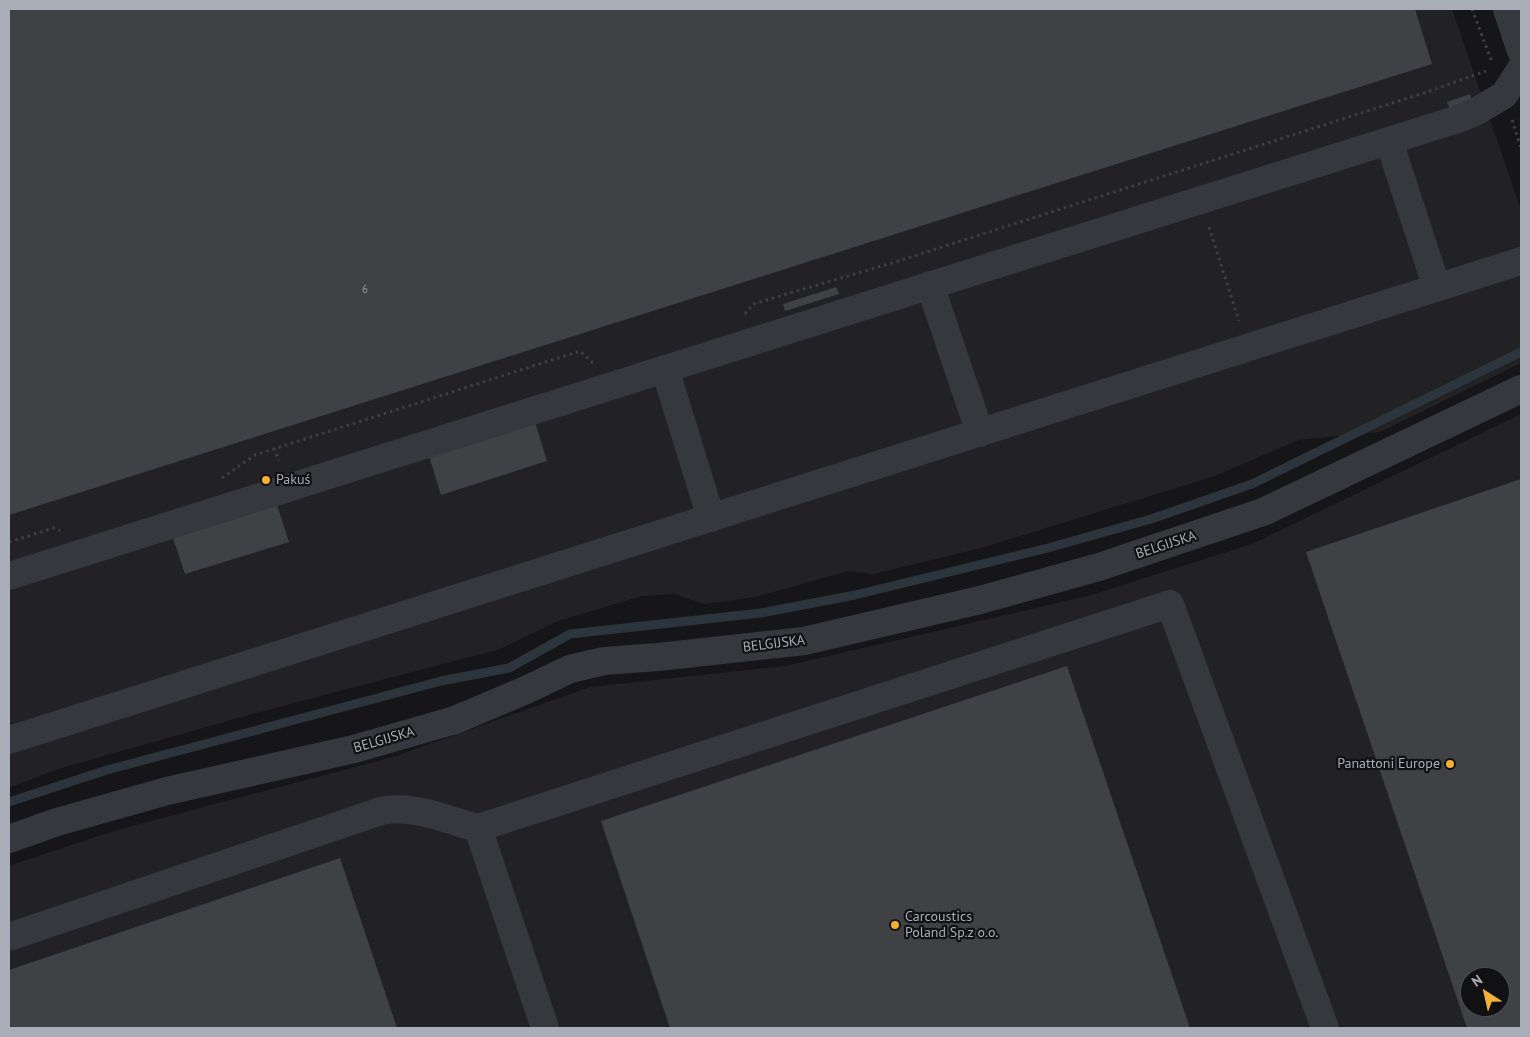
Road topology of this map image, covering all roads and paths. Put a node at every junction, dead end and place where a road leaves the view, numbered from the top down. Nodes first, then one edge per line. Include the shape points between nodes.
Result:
1 (1472, 9) edge
2 (1506, 9) edge
3 (1521, 51) edge
4 (1521, 69) edge
5 (1389, 141) junction
6 (1201, 200) junction
7 (1521, 261) edge
8 (930, 285) junction
9 (1437, 288) junction
10 (743, 317) dead end
11 (1247, 348) junction
12 (604, 362) dead end
13 (665, 369) junction
14 (1521, 390) edge
15 (980, 433) junction
16 (216, 484) dead end
17 (711, 518) junction
18 (63, 532) dead end
19 (9, 542) edge
20 (9, 576) edge
21 (9, 740) edge
22 (478, 828) junction
23 (9, 839) edge
24 (9, 937) edge
25 (546, 1028) edge
26 (1325, 1028) edge

1 - 10 path via 1494,68 892,263 753,304
2 - 3 street
4 - 5 street via 1504,95 1477,111
5 - 6 street
5 - 9 street
6 - 8 street
6 - 11 path
7 - 9 street
8 - 13 street
8 - 15 street
9 - 11 street
11 - 15 street
12 - 16 path via 595,365 580,351 255,455 236,466
13 - 17 street
13 - 20 street
14 - 23 street, BELGIJSKA via 1263,512 1099,567 980,600 804,641 604,661 570,669 455,720 354,749 167,791
15 - 17 street
17 - 21 street
18 - 19 path via 54,528
22 - 24 street via 397,807
22 - 25 street
22 - 26 street via 1170,604

